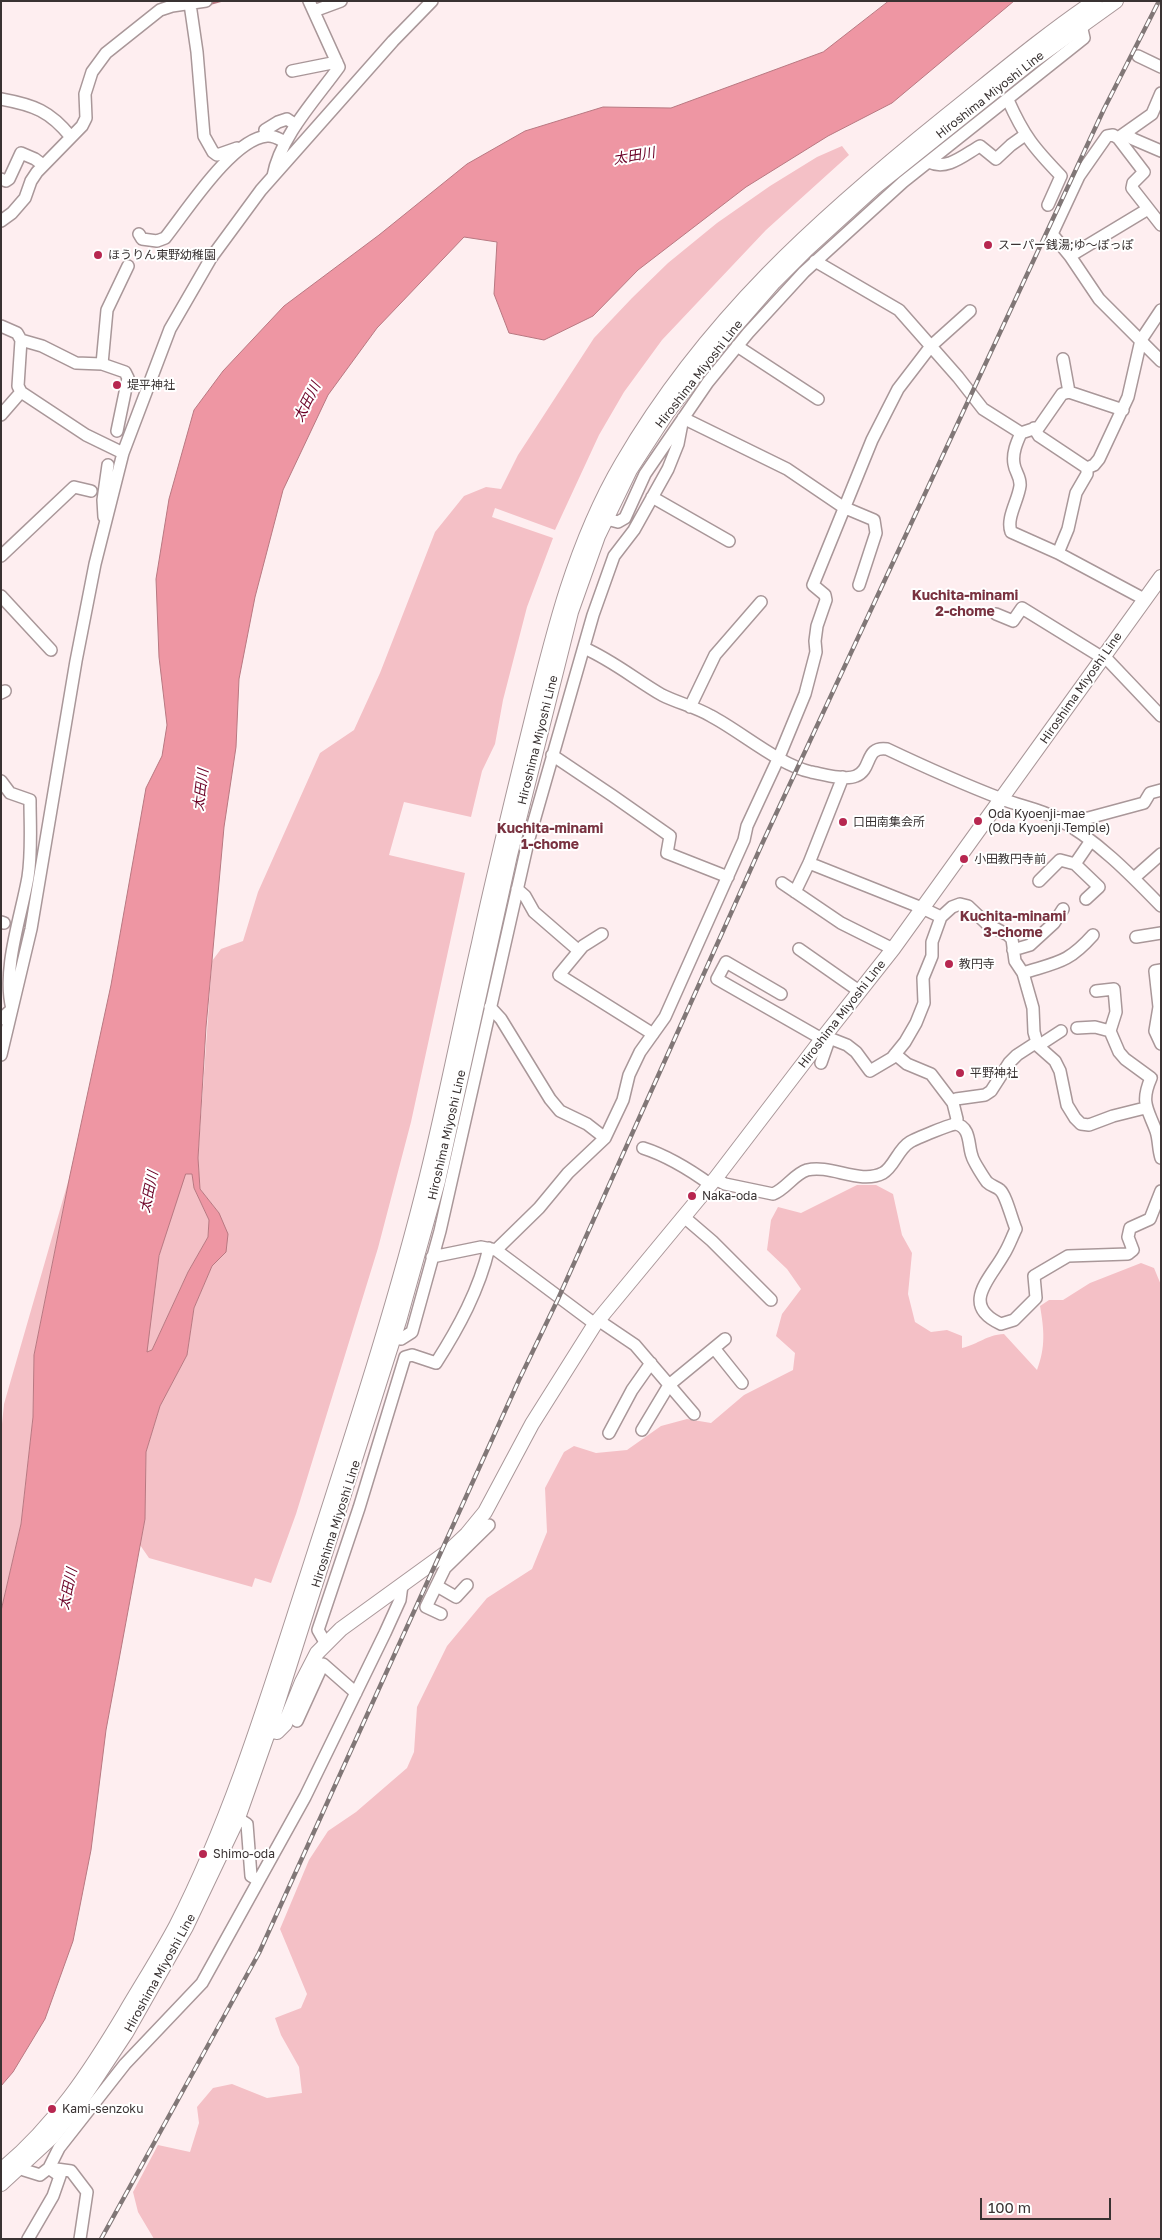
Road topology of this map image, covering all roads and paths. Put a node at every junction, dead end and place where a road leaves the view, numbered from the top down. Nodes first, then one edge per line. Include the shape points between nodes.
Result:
1 (206, 1) edge
2 (341, 1) edge
3 (432, 1) edge
4 (1095, 1) edge
5 (1116, 1) edge
6 (171, 4) edge
7 (190, 4) junction
8 (157, 6) edge
9 (312, 6) edge
10 (1081, 26) junction
11 (1138, 56) dead end
12 (337, 62) junction
13 (1161, 67) edge
14 (292, 71) dead end
15 (1161, 93) edge
16 (1, 99) edge
17 (1008, 100) junction
18 (296, 125) junction
19 (1025, 135) junction
20 (266, 136) junction
21 (1122, 136) junction
22 (71, 137) junction
23 (285, 142) junction
24 (247, 145) junction
25 (1161, 151) edge
26 (929, 162) junction
27 (44, 165) junction
28 (272, 177) junction
29 (1, 179) edge
30 (1048, 206) dead end
31 (1148, 209) junction
32 (1, 221) edge
33 (1161, 225) edge
34 (139, 234) dead end
35 (1070, 256) junction
36 (816, 261) junction
37 (128, 266) dead end
38 (1161, 310) edge
39 (970, 311) dead end
40 (1, 326) edge
41 (21, 340) junction
42 (1141, 340) junction
43 (737, 346) junction
44 (931, 346) junction
45 (1063, 359) dead end
46 (1161, 361) edge
47 (102, 364) junction
48 (21, 392) junction
49 (1069, 392) junction
50 (818, 399) dead end
51 (128, 400) dead end
52 (1123, 410) junction
53 (122, 412) junction
54 (1, 414) edge
55 (683, 418) junction
56 (1034, 428) junction
57 (117, 431) dead end
58 (1021, 433) junction
59 (123, 453) junction
60 (108, 465) dead end
61 (1087, 468) junction
62 (91, 491) dead end
63 (652, 497) junction
64 (843, 508) junction
65 (600, 518) junction
66 (106, 524) junction
67 (729, 541) dead end
68 (1058, 553) junction
69 (1, 556) edge
70 (1161, 577) edge
71 (859, 585) dead end
72 (1, 596) edge
73 (1144, 599) junction
74 (761, 602) dead end
75 (996, 614) dead end
76 (584, 648) junction
77 (51, 650) dead end
78 (1104, 657) junction
79 (690, 707) junction
80 (1161, 716) edge
81 (552, 755) junction
82 (779, 757) junction
83 (842, 777) junction
84 (1, 781) edge
85 (1161, 790) edge
86 (6, 797) edge
87 (1001, 799) junction
88 (1066, 824) junction
89 (1090, 842) junction
90 (1161, 854) edge
91 (810, 863) junction
92 (1075, 864) junction
93 (728, 877) junction
94 (1134, 878) junction
95 (1039, 881) dead end
96 (782, 883) dead end
97 (517, 889) junction
98 (795, 892) junction
99 (1086, 899) dead end
100 (1161, 906) edge
101 (922, 908) junction
102 (1063, 909) dead end
103 (940, 917) junction
104 (602, 934) dead end
105 (1093, 934) dead end
106 (1161, 934) edge
107 (1136, 937) dead end
108 (799, 949) dead end
109 (893, 949) junction
110 (1013, 950) junction
111 (579, 951) junction
112 (1161, 970) edge
113 (1023, 973) junction
114 (1096, 991) dead end
115 (860, 992) junction
116 (781, 994) dead end
117 (490, 1007) junction
118 (12, 1009) junction
119 (1, 1020) edge
120 (1078, 1028) dead end
121 (1061, 1031) dead end
122 (1110, 1031) junction
123 (652, 1034) junction
124 (825, 1038) junction
125 (1038, 1044) junction
126 (1161, 1044) edge
127 (895, 1054) junction
128 (1, 1055) edge
129 (821, 1063) dead end
130 (953, 1103) junction
131 (1146, 1108) junction
132 (955, 1124) junction
133 (605, 1138) junction
134 (643, 1148) dead end
135 (1161, 1158) edge
136 (713, 1182) junction
137 (1161, 1191) edge
138 (684, 1217) junction
139 (493, 1250) junction
140 (432, 1258) junction
141 (771, 1300) dead end
142 (597, 1322) junction
143 (389, 1337) junction
144 (725, 1339) dead end
145 (714, 1348) junction
146 (651, 1363) junction
147 (742, 1383) dead end
148 (669, 1385) junction
149 (694, 1414) dead end
150 (642, 1430) dead end
151 (609, 1433) dead end
152 (489, 1525) dead end
153 (462, 1544) junction
154 (402, 1585) junction
155 (468, 1585) dead end
156 (437, 1586) junction
157 (441, 1614) dead end
158 (326, 1644) junction
159 (356, 1692) junction
160 (297, 1721) dead end
161 (264, 1729) junction
162 (238, 1818) junction
163 (258, 1880) junction
164 (17, 2163) junction
165 (49, 2168) junction
166 (1, 2170) edge
167 (1, 2184) edge
168 (28, 2239) edge
169 (80, 2239) edge

1 - 7 street
2 - 9 street
3 - 28 street
4 - 65 main road, Hiroshima Miyoshi Line via 1028,49 869,178 765,274 702,347 658,407 620,465
5 - 10 main road, Hiroshima Miyoshi Line
6 - 7 street
6 - 8 street
7 - 24 street via 204,136 217,155
8 - 22 street via 106,53 92,72 84,94 86,118
9 - 12 street
10 - 17 street via 1084,38
10 - 65 main road, Hiroshima Miyoshi Line via 875,187 774,282 667,413
11 - 13 street
12 - 14 street
12 - 18 street via 339,67
15 - 21 street via 1152,114
16 - 22 street via 37,107 57,121
17 - 19 street
17 - 26 street
18 - 20 street via 287,119 278,122 266,130
18 - 23 street
19 - 26 street via 996,159 980,146 947,165 937,166
19 - 30 street via 1062,176
20 - 23 street via 275,136
20 - 24 street
21 - 25 street
21 - 31 street via 1144,172 1132,188
21 - 35 street via 1107,136 1079,176 1052,234
22 - 27 street
23 - 28 street via 276,158
24 - 34 street via 226,161 165,238 157,241 142,239
26 - 36 street
27 - 29 street via 22,153 9,180
27 - 32 street via 31,181 25,198
28 - 59 street via 211,258 170,329
31 - 33 street
31 - 35 street
35 - 42 street via 1099,299
36 - 43 street
36 - 44 street via 899,310
37 - 47 street via 107,310
38 - 42 street
39 - 44 street
40 - 41 street via 17,333
41 - 47 street via 42,346 76,363
41 - 48 street via 18,386
42 - 46 street
42 - 52 street
43 - 50 street
43 - 55 street
44 - 58 street via 983,409
44 - 64 street via 898,389 880,422
45 - 49 street
47 - 53 street via 125,372 128,378
48 - 54 street
48 - 59 street via 86,436
49 - 52 street
49 - 56 street via 1062,394 1039,426
51 - 53 street
52 - 61 street via 1099,460
53 - 57 street
55 - 63 street via 678,444
55 - 64 street via 788,469
55 - 65 street via 645,474 626,518 618,522
56 - 58 street
56 - 61 street via 1040,436
58 - 68 street via 1014,458 1020,487 1009,526 1011,532
59 - 66 street
60 - 66 street via 103,500
61 - 68 street
62 - 69 street via 74,487
63 - 67 street
63 - 76 street via 634,530 614,556
64 - 71 street via 874,520 876,532
64 - 82 street via 812,585 825,595 826,600 817,626 816,652 806,694
65 - 143 main road, Hiroshima Miyoshi Line via 570,612 545,709 438,1181
66 - 118 street via 76,661 31,929
68 - 73 street
70 - 73 main road, Hiroshima Miyoshi Line
72 - 77 street
73 - 78 main road, Hiroshima Miyoshi Line
74 - 79 street via 715,655
75 - 78 street via 1013,621 1022,608
76 - 79 street via 665,696
76 - 81 street
78 - 80 street
78 - 87 main road, Hiroshima Miyoshi Line
79 - 82 street via 711,715
81 - 93 street via 670,836 667,853
81 - 97 street
82 - 83 street via 808,771
82 - 93 street
83 - 87 street via 855,777 864,770 873,751 887,749
83 - 91 street
84 - 86 street
85 - 88 street via 1150,793 1144,803
86 - 118 street via 30,800 31,854 11,964 8,993
87 - 88 street via 1037,809
87 - 101 main road, Hiroshima Miyoshi Line
88 - 89 street
89 - 92 street
89 - 94 street
90 - 94 street
91 - 98 street
91 - 101 street
92 - 95 street via 1060,860
92 - 99 street via 1099,887
93 - 123 street via 665,1017
94 - 100 street
96 - 98 street
97 - 111 street via 534,912
97 - 117 street
98 - 109 street via 841,923
101 - 103 street
101 - 109 main road, Hiroshima Miyoshi Line
102 - 110 street via 1054,923 1030,946
103 - 110 street via 952,907 968,906 987,924 1008,935 1012,939
103 - 127 street via 932,942 932,956 923,978 924,1003 916,1023
104 - 111 street
105 - 113 street via 1078,952 1066,960
106 - 107 street
108 - 115 street
109 - 115 main road, Hiroshima Miyoshi Line
110 - 113 street via 1015,961
111 - 123 street via 559,975
112 - 126 street via 1155,971 1159,1007 1155,1031
113 - 125 street via 1033,1008
114 - 122 street via 1114,989 1116,1012
115 - 124 main road, Hiroshima Miyoshi Line
116 - 124 street via 726,962 717,979
117 - 133 street via 502,1019 560,1111 587,1124
117 - 140 street
118 - 119 street
118 - 128 street
120 - 122 street
121 - 125 street
122 - 131 street via 1125,1059 1151,1078 1145,1095
123 - 133 street via 629,1075
124 - 127 street via 848,1045 870,1071
124 - 129 street
124 - 136 main road, Hiroshima Miyoshi Line
125 - 130 street via 1009,1063 991,1091 985,1095 960,1097
125 - 131 street via 1055,1061 1067,1105 1081,1124 1089,1125
127 - 130 street via 913,1067 931,1074
130 - 132 street
131 - 135 street via 1156,1132
132 - 136 street via 948,1124 909,1142 884,1172 874,1176 808,1170 773,1194
132 - 137 street via 965,1131 972,1156 988,1183 1001,1190 1016,1229 979,1295 983,1310 1000,1324 1014,1320 1036,1298 1034,1276 1068,1256 1128,1254 1133,1250 1128,1237 1130,1228 1150,1219
133 - 139 street via 568,1173 539,1208
134 - 136 street via 661,1153
136 - 138 main road, Hiroshima Miyoshi Line
138 - 141 street via 712,1240
138 - 142 main road, Hiroshima Miyoshi Line
139 - 140 street via 481,1247
139 - 142 street
139 - 158 street via 475,1296 436,1363 412,1354 405,1357 318,1630
140 - 143 street via 412,1332 401,1339
142 - 146 street via 635,1345
142 - 153 main road, Hiroshima Miyoshi Line via 532,1424 485,1512
143 - 161 main road, Hiroshima Miyoshi Line
144 - 145 street
145 - 147 street
145 - 148 street
146 - 148 street
146 - 151 street
148 - 149 street
148 - 150 street
152 - 153 street
153 - 154 main road, Hiroshima Miyoshi Line
153 - 156 street
154 - 158 main road, Hiroshima Miyoshi Line via 341,1629
154 - 159 street via 400,1600
155 - 156 street via 456,1597
156 - 157 street via 426,1607
158 - 161 main road, Hiroshima Miyoshi Line via 317,1653 302,1682 285,1724 277,1732
159 - 160 street via 323,1664
159 - 163 street via 305,1796
161 - 162 main road, Hiroshima Miyoshi Line
161 - 164 main road, Hiroshima Miyoshi Line via 177,1923 158,1958 73,2094
162 - 163 street via 247,1824 251,1876
162 - 164 main road, Hiroshima Miyoshi Line via 186,1927 126,2033 81,2101 52,2137
163 - 165 street via 202,1983 125,2064 59,2148
164 - 165 street via 24,2170 40,2175
164 - 166 main road, Hiroshima Miyoshi Line
164 - 167 main road, Hiroshima Miyoshi Line
165 - 168 street via 60,2176 53,2196
165 - 169 street via 71,2171 87,2192

